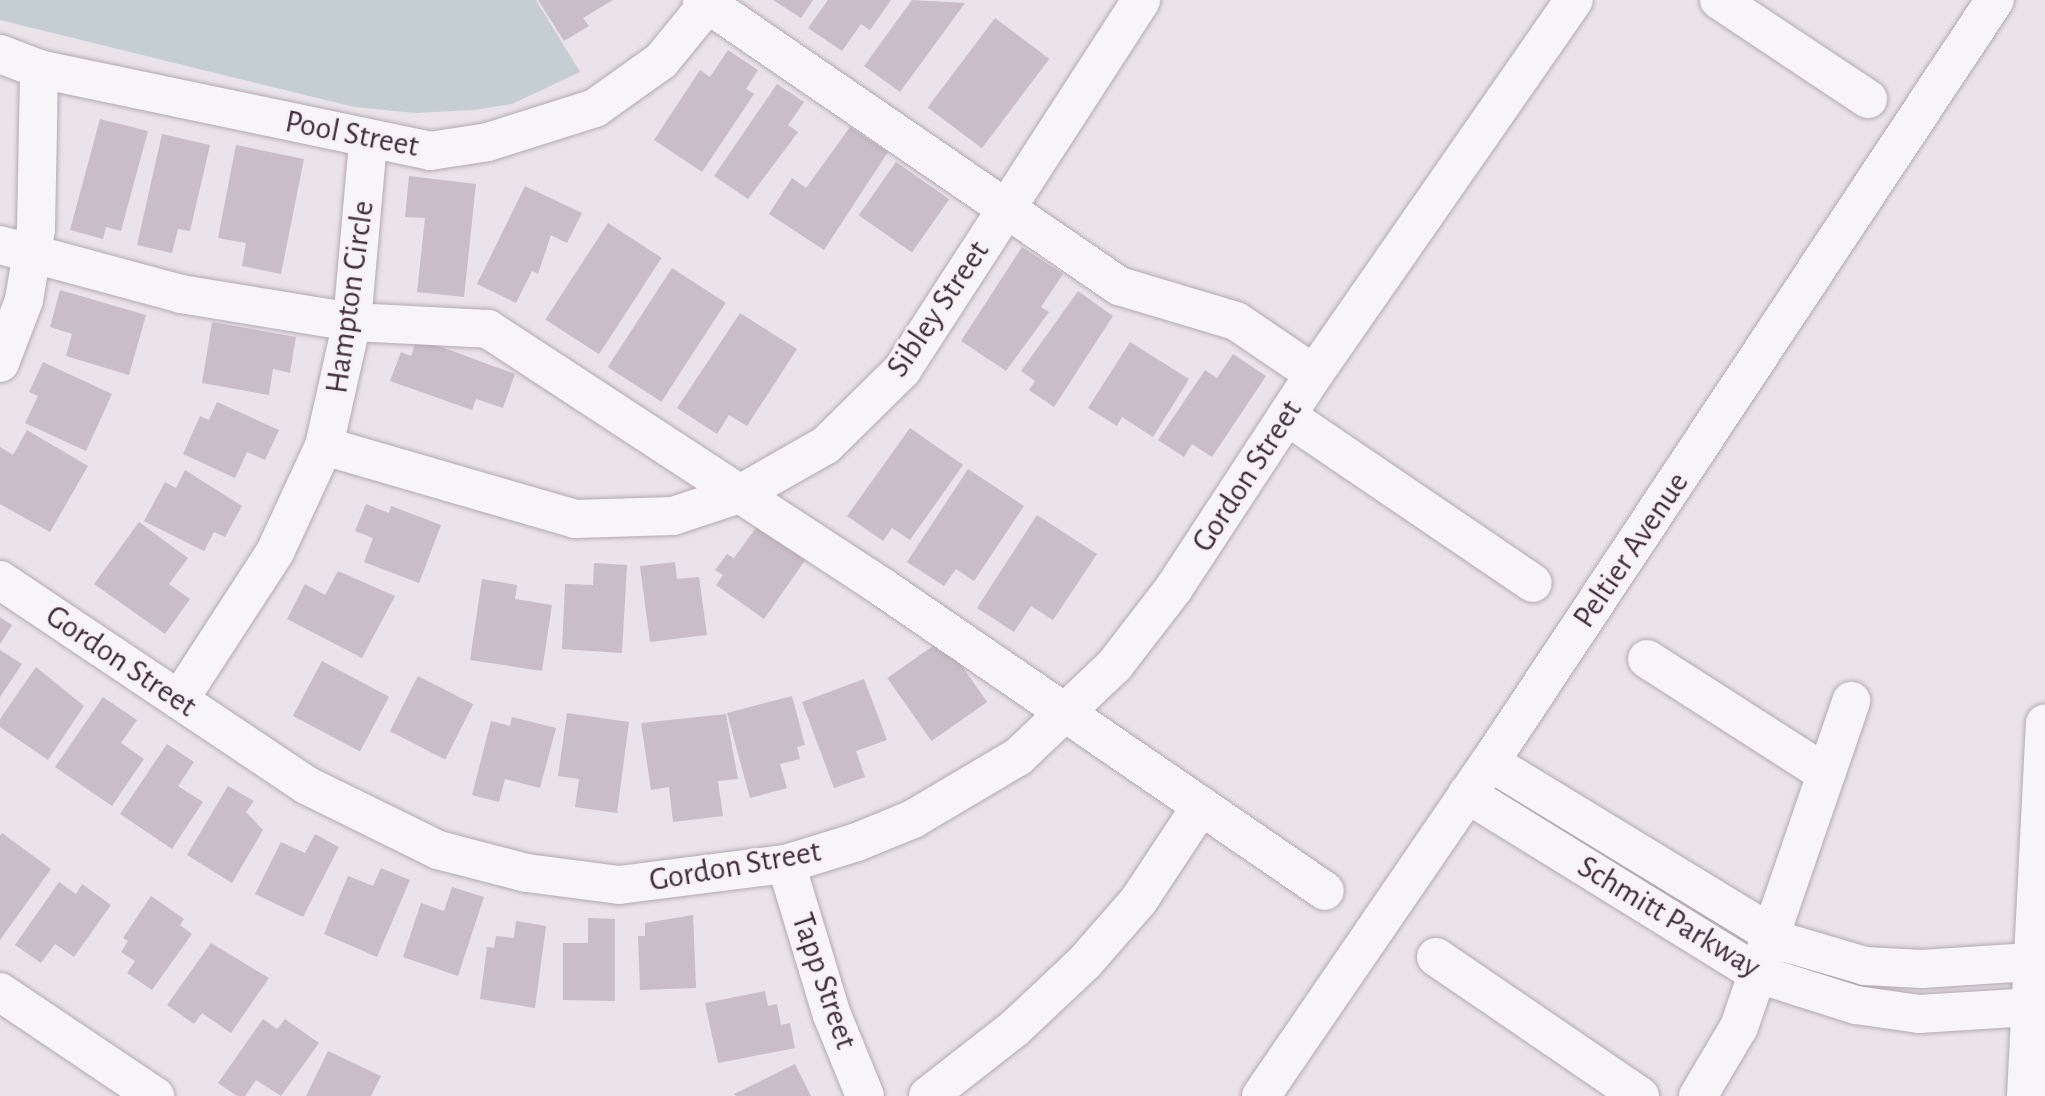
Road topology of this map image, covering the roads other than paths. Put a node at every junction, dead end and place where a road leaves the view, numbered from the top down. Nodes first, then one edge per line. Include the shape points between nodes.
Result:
1 (1141, 0) edge
2 (1574, 0) edge
3 (1719, 0) edge
4 (1995, 0) edge
5 (707, 1) edge
6 (0, 54) edge
7 (39, 69) junction
8 (1868, 99) dead end
9 (368, 141) junction
10 (1007, 206) junction
11 (16, 250) edge
12 (352, 322) junction
13 (0, 363) edge
14 (1314, 374) junction
15 (1287, 416) junction
16 (324, 446) junction
17 (740, 494) junction
18 (0, 580) edge
19 (1533, 583) dead end
20 (1647, 659) dead end
21 (179, 700) junction
22 (1851, 701) dead end
23 (1067, 716) junction
24 (2045, 723) edge
25 (1490, 762) junction
26 (1826, 774) junction
27 (1467, 794) junction
28 (1201, 806) junction
29 (786, 864) junction
30 (1325, 891) dead end
31 (1771, 934) junction
32 (1436, 957) dead end
33 (2030, 962) junction
34 (1758, 974) junction
35 (0, 992) edge
36 (2029, 1007) junction
37 (155, 1096) edge
38 (865, 1096) edge
39 (928, 1096) edge
40 (1261, 1096) edge
41 (1640, 1096) edge
42 (1698, 1096) edge
43 (2026, 1096) edge

1 - 10 street, Sibley Street
2 - 14 street, Gordon Street
3 - 8 street
4 - 25 street, Peltier Avenue
5 - 9 street, Pool Street via 661,61 595,108 488,142 430,151
5 - 10 street
6 - 7 street, Pool Street
7 - 9 street, Pool Street
7 - 11 street via 39,187
9 - 12 street, Hampton Circle
10 - 14 street via 1119,286 1236,321
10 - 17 street, Sibley Street via 902,370 826,445
11 - 12 street via 181,294
11 - 13 street via 24,300
12 - 16 street, Hampton Circle
12 - 17 street via 488,329
14 - 15 street, Gordon Street
15 - 19 street
15 - 23 street, Gordon Street via 1174,588
16 - 17 street, Sibley Street via 575,519 673,516
16 - 21 street, Hampton Circle via 275,552
17 - 23 street
18 - 21 street, Gordon Street
20 - 26 street
21 - 29 street, Gordon Street via 306,785 438,850 527,873 619,885
22 - 26 street
23 - 28 street
23 - 29 street, Gordon Street via 1018,757 913,819
24 - 33 street
25 - 27 street, Peltier Avenue
25 - 31 street, Schmitt Parkway
26 - 31 street
27 - 34 street, Schmitt Parkway
27 - 40 street, Peltier Avenue
28 - 30 street
28 - 39 street via 1139,900 1085,962 1015,1028
29 - 38 street, Tapp Street via 832,1015
31 - 33 street, Schmitt Parkway via 1865,966 1922,969
31 - 34 street
32 - 41 street
33 - 36 street
34 - 36 street, Schmitt Parkway via 1856,1005 1919,1014
34 - 42 street via 1739,1027
35 - 37 street
36 - 43 street

